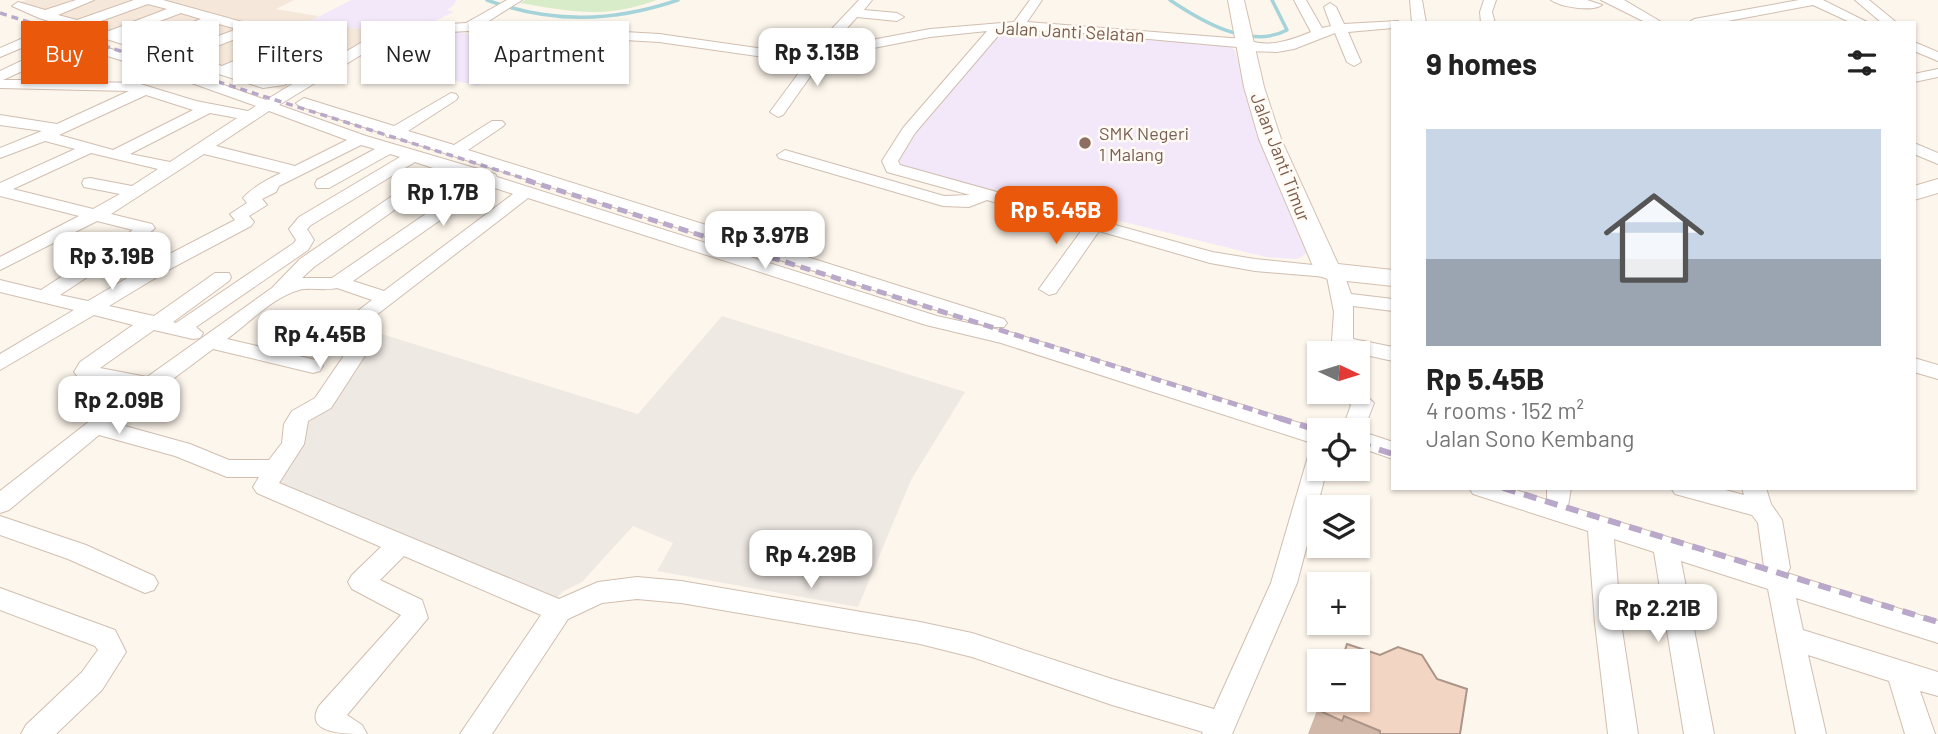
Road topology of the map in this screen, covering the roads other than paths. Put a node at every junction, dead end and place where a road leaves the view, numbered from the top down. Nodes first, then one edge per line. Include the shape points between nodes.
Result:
1 (32, 0) edge
2 (88, 0) edge
3 (147, 0) edge
4 (866, 0) edge
5 (1036, 0) edge
6 (1236, 0) edge
7 (1300, 0) edge
8 (1416, 0) edge
9 (1490, 0) edge
10 (1557, 0) edge
11 (1813, 0) edge
12 (1861, 0) edge
13 (513, 1) edge
14 (1607, 1) edge
15 (185, 4) edge
16 (1329, 7) dead end
17 (854, 13) junction
18 (44, 15) junction
19 (947, 15) dead end
20 (897, 17) dead end
21 (215, 18) junction
22 (64, 21) edge
23 (88, 21) edge
24 (207, 21) edge
25 (239, 21) edge
26 (1419, 21) edge
27 (1488, 21) edge
28 (1603, 21) edge
29 (1652, 21) edge
30 (1704, 21) edge
31 (1859, 21) edge
32 (1888, 21) edge
33 (233, 22) edge
34 (1391, 24) edge
35 (999, 26) junction
36 (1018, 26) junction
37 (468, 27) junction
38 (1339, 28) junction
39 (943, 31) junction
40 (1318, 33) junction
41 (787, 34) dead end
42 (110, 35) joint
43 (122, 39) edge
44 (1243, 39) junction
45 (829, 40) junction
46 (21, 43) edge
47 (1916, 44) edge
48 (347, 49) edge
49 (350, 50) junction
50 (0, 53) edge
51 (1934, 55) edge
52 (807, 57) junction
53 (1354, 62) dead end
54 (21, 66) edge
55 (233, 67) edge
56 (219, 70) edge
57 (223, 71) junction
58 (122, 72) edge
59 (1938, 73) edge
60 (0, 76) edge
61 (1916, 78) edge
62 (0, 84) edge
63 (47, 84) edge
64 (157, 84) edge
65 (216, 84) edge
66 (23, 85) junction
67 (43, 86) junction
68 (88, 86) junction
69 (146, 89) junction
70 (0, 96) edge
71 (451, 97) dead end
72 (275, 100) junction
73 (208, 108) junction
74 (778, 112) dead end
75 (250, 116) junction
76 (0, 120) edge
77 (497, 124) dead end
78 (149, 126) dead end
79 (165, 130) junction
80 (51, 132) junction
81 (360, 139) junction
82 (391, 141) junction
83 (208, 144) junction
84 (90, 148) junction
85 (1916, 149) edge
86 (0, 153) edge
87 (115, 155) junction
88 (785, 155) dead end
89 (413, 156) junction
90 (450, 159) junction
91 (1938, 159) edge
92 (174, 168) junction
93 (297, 172) junction
94 (489, 178) junction
95 (90, 183) dead end
96 (323, 184) dead end
97 (1938, 186) edge
98 (0, 190) edge
99 (136, 192) junction
100 (526, 192) junction
101 (1916, 192) edge
102 (985, 194) junction
103 (94, 216) junction
104 (1095, 225) junction
105 (0, 264) edge
106 (1332, 271) junction
107 (222, 277) dead end
108 (1391, 278) edge
109 (338, 282) junction
110 (0, 286) edge
111 (1049, 289) dead end
112 (275, 294) junction
113 (45, 296) junction
114 (385, 298) junction
115 (1343, 299) junction
116 (1391, 305) edge
117 (94, 309) junction
118 (155, 323) junction
119 (179, 330) junction
120 (213, 340) junction
121 (1342, 341) edge
122 (1370, 352) edge
123 (1391, 354) edge
124 (0, 363) edge
125 (313, 366) dead end
126 (1916, 366) edge
127 (1938, 372) edge
128 (151, 385) junction
129 (1307, 422) edge
130 (95, 426) junction
131 (1307, 434) edge
132 (1370, 443) edge
133 (1391, 449) edge
134 (1370, 454) edge
135 (1391, 460) edge
136 (276, 468) junction
137 (1312, 481) edge
138 (1487, 490) edge
139 (1532, 490) edge
140 (1698, 490) edge
141 (1559, 494) edge
142 (1757, 498) edge
143 (0, 504) edge
144 (0, 525) edge
145 (1600, 526) junction
146 (400, 544) junction
147 (1665, 545) junction
148 (1778, 574) junction
149 (145, 583) dead end
150 (0, 599) edge
151 (559, 611) junction
152 (1938, 618) edge
153 (1938, 632) edge
154 (1790, 638) junction
155 (1901, 674) junction
156 (1938, 684) edge
157 (1219, 729) edge
158 (36, 734) edge
159 (352, 734) edge
160 (475, 734) edge
161 (1623, 734) edge
162 (1699, 734) edge
163 (1811, 734) edge
164 (1920, 734) edge

1 - 18 street via 18,6
2 - 18 street
3 - 15 street
3 - 23 street
4 - 17 street
5 - 36 street
6 - 44 street, Jalan Janti Timur
7 - 40 street
8 - 26 street
9 - 27 street
10 - 14 street
11 - 30 street
11 - 31 street
12 - 32 street
13 - 37 street
14 - 28 street
14 - 29 street
15 - 21 street
15 - 25 street
15 - 42 street
16 - 38 street
17 - 20 street
17 - 45 street
18 - 22 street
19 - 39 street
21 - 24 street
21 - 33 street
34 - 38 street, Jalan Janti Selatan via 1355,21
35 - 36 street, Jalan Janti Selatan
35 - 39 street, Jalan Janti Selatan
35 - 102 street via 909,131 890,161 900,172
36 - 44 street, Jalan Janti Selatan via 1116,27
37 - 49 street, Jalan Janti Selatan via 405,30
37 - 52 street, Jalan Janti Selatan via 659,38
38 - 40 street, Jalan Janti Selatan
38 - 53 street
39 - 52 street, Jalan Janti Selatan
40 - 44 street, Jalan Janti Selatan via 1289,46
41 - 45 street
42 - 43 street
44 - 106 street, Jalan Janti Timur via 1270,139
45 - 52 street
46 - 50 street
47 - 51 street
48 - 49 street
49 - 57 street via 272,84
49 - 72 street
52 - 74 street via 805,74
54 - 60 street
55 - 57 street
56 - 57 street
58 - 68 street
59 - 61 street
62 - 66 street
63 - 67 street
64 - 69 street
65 - 72 street
66 - 67 street
66 - 70 street
67 - 68 street
68 - 69 street
69 - 73 street
69 - 80 street
71 - 82 street
72 - 75 street
72 - 81 street
72 - 82 street
73 - 75 street
73 - 79 street
75 - 83 street
76 - 80 street
77 - 90 street
78 - 79 street
79 - 83 street
79 - 87 street
80 - 84 street
80 - 86 street
81 - 82 street
81 - 93 street
82 - 89 street
82 - 90 street
82 - 96 street
83 - 92 street
83 - 93 street
84 - 87 street
84 - 98 street
85 - 91 street
87 - 92 street
88 - 102 street via 943,201 969,202
89 - 90 street
89 - 119 street via 305,221 298,229 306,240 302,246
90 - 94 street
90 - 112 street via 307,263
90 - 129 street
92 - 99 street
93 - 117 street via 251,198 258,205 239,214 245,222 175,258
94 - 100 street
94 - 109 street
95 - 99 street
97 - 101 street
98 - 103 street
99 - 103 street
100 - 114 street
100 - 131 street
102 - 104 street
103 - 105 street
103 - 113 street via 146,228
104 - 106 street via 1236,262
104 - 111 street
106 - 108 street
106 - 115 street
107 - 118 street
109 - 112 street via 296,284
109 - 114 street
110 - 113 street
112 - 120 street
113 - 117 street
114 - 136 street via 358,320 354,328 370,331 323,403 300,416 293,444
115 - 116 street
115 - 121 street
117 - 118 street
117 - 124 street
118 - 119 street
118 - 128 street via 116,345 85,372
119 - 120 street
120 - 125 street
120 - 128 street
122 - 123 street
126 - 127 street
128 - 130 street
130 - 136 street via 182,450 227,469
130 - 143 street
132 - 133 street
134 - 135 street
136 - 146 street via 265,487
137 - 157 street via 1284,583
138 - 145 street
139 - 141 street
140 - 142 street
141 - 148 street
142 - 148 street via 1770,520
144 - 149 street via 77,552
145 - 147 street
145 - 161 street
146 - 151 street
146 - 159 street via 361,582 413,608 415,618 329,715
147 - 148 street
147 - 162 street
148 - 152 street
148 - 153 street
148 - 154 street
150 - 158 street via 105,638 112,652 92,681
151 - 157 street via 618,589 681,592 920,633 972,645
151 - 160 street
154 - 155 street
154 - 163 street
155 - 156 street
155 - 164 street

